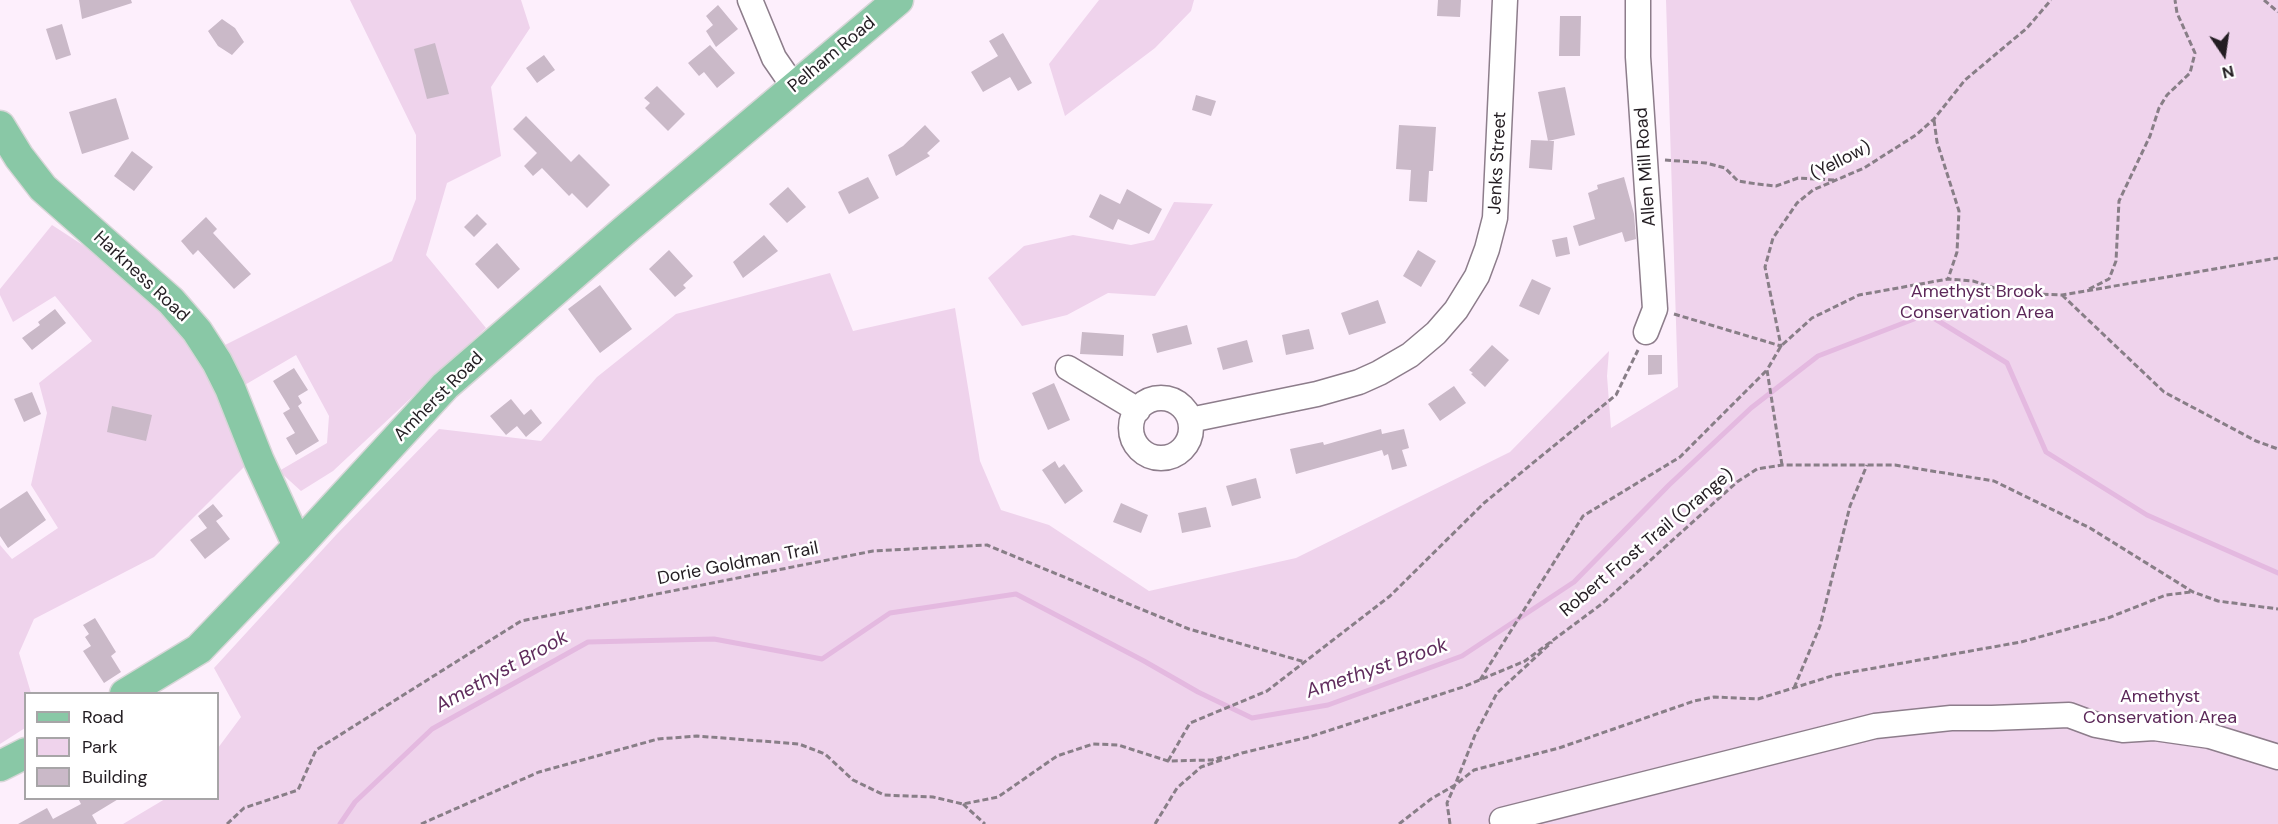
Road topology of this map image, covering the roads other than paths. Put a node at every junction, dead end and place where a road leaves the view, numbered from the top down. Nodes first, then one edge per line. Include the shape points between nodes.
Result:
1 (750, 0) edge
2 (898, 0) edge
3 (1505, 0) edge
4 (1638, 0) edge
5 (794, 87) junction
6 (765, 111) joint
7 (0, 126) edge
8 (1646, 332) road end
9 (1068, 368) dead end
10 (1138, 410) junction
11 (1190, 420) junction
12 (298, 546) junction
13 (127, 692) edge
14 (24, 754) edge
15 (2278, 757) edge
16 (0, 766) edge
17 (1502, 820) dead end

1 - 5 street via 774,58
2 - 5 main road, Pelham Road
3 - 11 street, Jenks Street via 1495,218 1482,262 1456,310 1425,344 1369,378 1317,394
4 - 8 street, Allen Mill Road via 1638,57 1655,309
5 - 6 main road, Pelham Road
6 - 12 main road, Amherst Road via 445,386
7 - 12 main road, Harkness Road via 43,188 171,302 202,338 230,387
9 - 10 street
10 - 11 street via 1147,402 1164,399 1180,406
10 - 11 street via 1132,420 1133,438 1143,451 1157,458 1181,450 1190,436
12 - 13 main road, Amherst Road via 200,649
14 - 16 main road
15 - 17 street via 2210,736 2154,728 2123,730 2069,715 1951,718 1875,726

